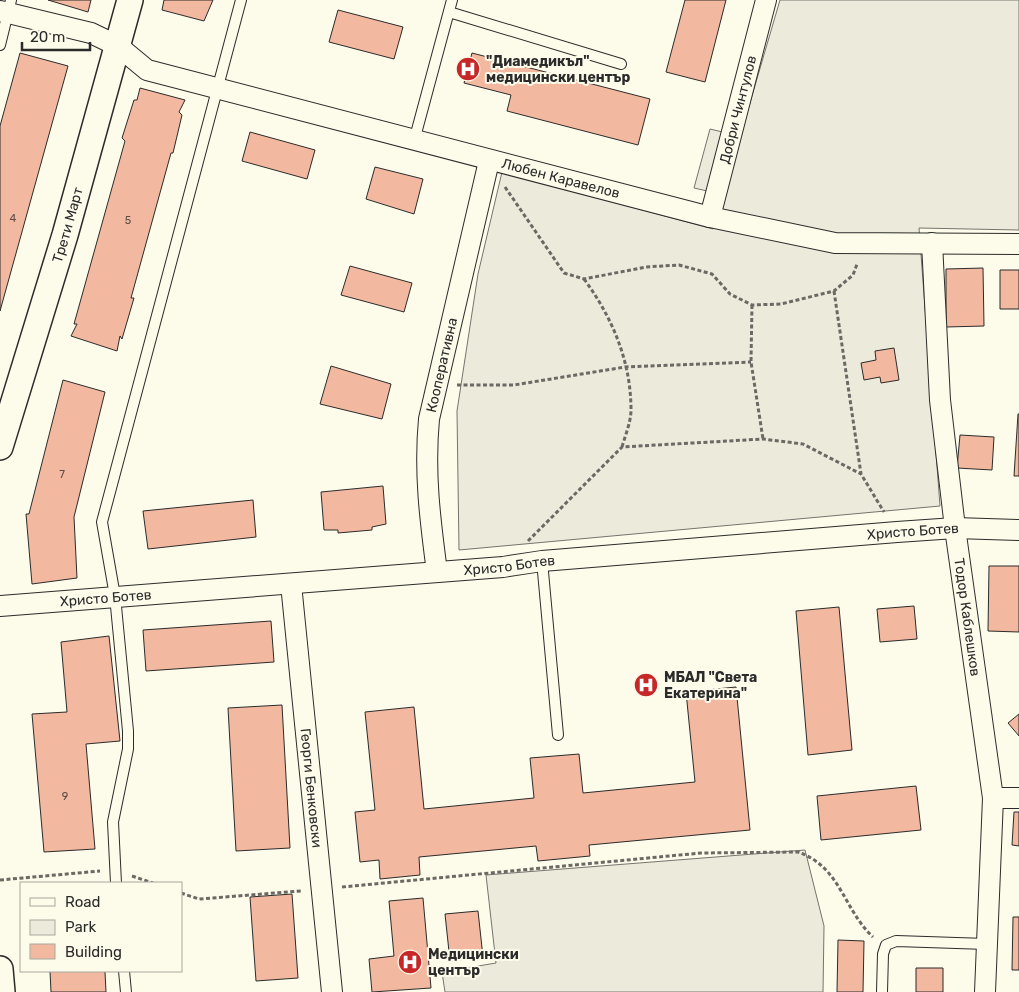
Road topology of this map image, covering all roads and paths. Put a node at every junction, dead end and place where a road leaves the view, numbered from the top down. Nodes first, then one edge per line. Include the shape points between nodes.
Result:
1 (130, 0) edge
2 (241, 0) edge
3 (452, 0) edge
4 (766, 0) edge
5 (6, 8) edge
6 (449, 12) junction
7 (0, 45) edge
8 (118, 46) junction
9 (621, 64) dead end
10 (216, 88) junction
11 (414, 141) junction
12 (489, 161) junction
13 (710, 218) junction
14 (865, 243) junction
15 (932, 243) junction
16 (1019, 244) edge
17 (584, 279) junction
18 (834, 291) junction
19 (752, 305) junction
20 (751, 362) junction
21 (625, 367) junction
22 (437, 385) junction
23 (764, 439) junction
24 (0, 447) edge
25 (622, 447) junction
26 (861, 474) junction
27 (956, 528) junction
28 (1019, 530) edge
29 (896, 532) junction
30 (542, 561) junction
31 (503, 567) junction
32 (437, 572) junction
33 (291, 584) junction
34 (116, 596) junction
35 (0, 606) edge
36 (558, 735) dead end
37 (993, 798) junction
38 (1019, 798) edge
39 (115, 870) junction
40 (0, 880) edge
41 (116, 882) edge
42 (150, 882) edge
43 (322, 889) junction
44 (182, 893) edge
45 (987, 944) junction
46 (886, 945) junction
47 (0, 969) edge
48 (124, 972) edge
49 (2, 992) edge
50 (126, 992) edge
51 (332, 992) edge
52 (882, 992) edge
53 (985, 992) edge

1 - 8 street, Трети Март
2 - 10 lane
3 - 6 lane
4 - 13 street, Добри Чинтулов
5 - 7 lane
5 - 8 street, Любен Каравелов via 92,33
6 - 9 lane
6 - 11 lane
8 - 10 street, Любен Каравелов via 147,70
8 - 24 street, Трети Март via 65,235
10 - 11 street, Любен Каравелов
10 - 34 lane via 104,510 102,522
11 - 12 street, Любен Каравелов
12 - 13 street, Любен Каравелов
12 - 17 path via 564,273
12 - 22 street, Кооперативна
13 - 14 street, Любен Каравелов via 835,243
14 - 15 street, Любен Каравелов
14 - 18 path via 853,275
15 - 16 street, Любен Каравелов
15 - 27 street, Тодор Каблешков via 940,400
17 - 19 path via 646,267 679,265 712,274 730,294
17 - 21 path via 603,305 619,340
18 - 19 path via 780,304
18 - 26 path
19 - 20 path
20 - 21 path
20 - 23 path
21 - 22 path via 514,385
21 - 25 path via 631,411
22 - 32 street, Кооперативна via 425,457
23 - 25 path
23 - 26 path via 803,444
25 - 31 path
26 - 29 path
27 - 28 street, Христо Ботев
27 - 29 street, Христо Ботев
27 - 37 street, Тодор Каблешков
29 - 30 street, Христо Ботев
30 - 31 street, Христо Ботев
30 - 36 lane
31 - 32 street, Христо Ботев
32 - 33 street, Христо Ботев
33 - 34 street, Христо Ботев
33 - 43 street, Георги Бенковски
34 - 35 street, Христо Ботев
34 - 39 lane via 128,749 113,822
37 - 38 street
37 - 45 street, Тодор Каблешков
39 - 40 path
39 - 41 lane
39 - 42 path
43 - 44 path via 199,899
43 - 46 path via 701,853 798,852 813,857 825,867 868,933
43 - 51 street, Георги Бенковски
45 - 46 lane via 896,941
45 - 53 street, Тодор Каблешков
46 - 52 lane via 882,954
47 - 49 street
48 - 50 lane

